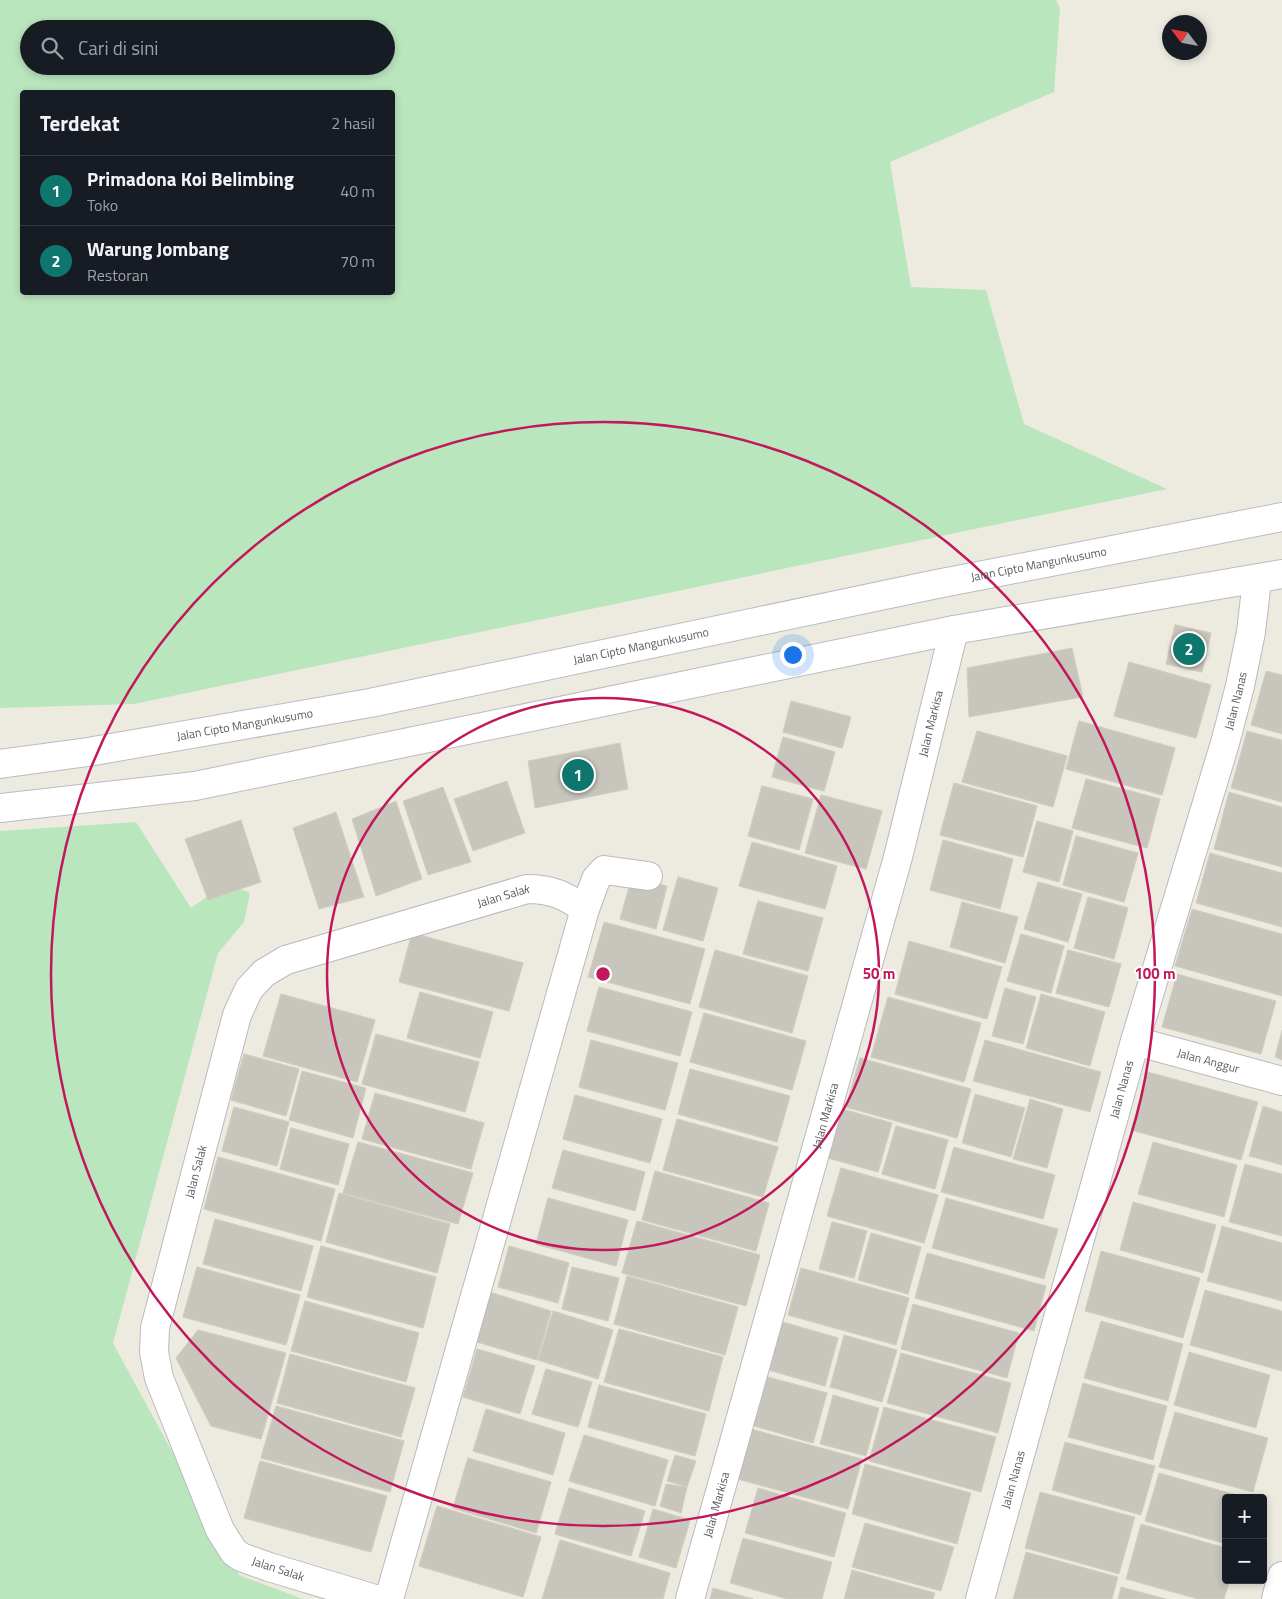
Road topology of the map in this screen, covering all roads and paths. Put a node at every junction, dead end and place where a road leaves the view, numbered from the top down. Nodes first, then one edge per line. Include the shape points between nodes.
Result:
1 (1282, 517) edge
2 (1270, 577) edge
3 (954, 630) junction
4 (0, 764) edge
5 (0, 808) edge
6 (648, 876) dead end
7 (585, 909) junction
8 (1135, 1041) junction
9 (1282, 1081) edge
10 (1282, 1576) edge
11 (375, 1599) edge
12 (389, 1599) edge
13 (690, 1599) edge
14 (980, 1599) edge
15 (1276, 1599) edge

1 - 4 street, Jalan Cipto Mangunkusumo via 942,583 370,703
2 - 3 street
2 - 8 street, Jalan Nanas via 1251,632 1240,686
3 - 5 street via 195,786
3 - 13 street, Jalan Markisa via 898,857
6 - 7 street via 604,870 596,879
7 - 11 street, Jalan Salak via 565,896 545,889 526,889 286,960 264,973 249,988 237,1015 155,1328 154,1352 159,1378 220,1530 234,1552 269,1568
7 - 12 street
8 - 9 street, Jalan Anggur
8 - 14 street, Jalan Nanas
10 - 15 street

